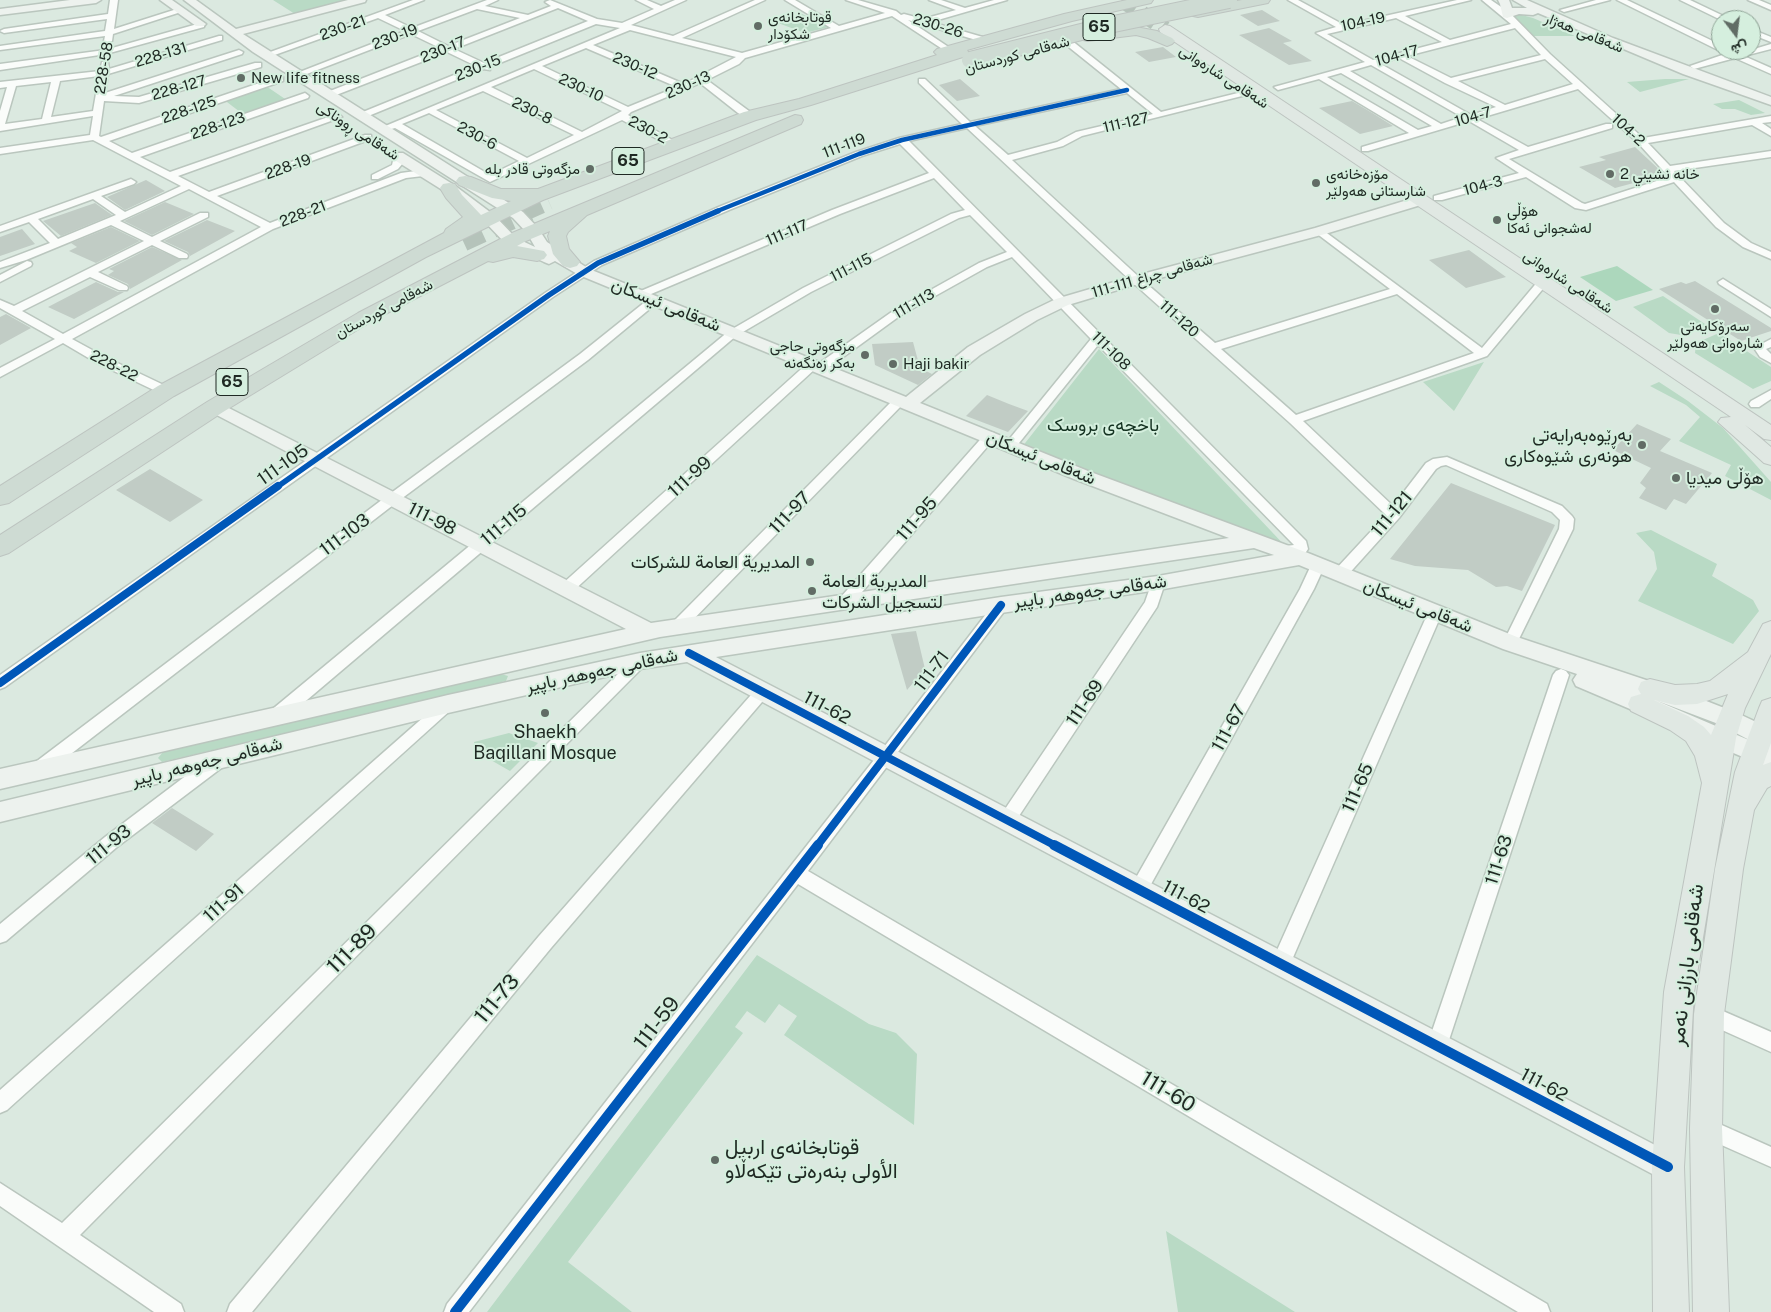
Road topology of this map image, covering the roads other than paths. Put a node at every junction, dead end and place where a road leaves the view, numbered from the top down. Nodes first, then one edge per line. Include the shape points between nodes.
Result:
1 (96, 0) edge
2 (114, 0) edge
3 (165, 0) edge
4 (189, 0) edge
5 (361, 0) edge
6 (420, 0) edge
7 (494, 0) edge
8 (544, 0) edge
9 (640, 0) edge
10 (682, 0) edge
11 (761, 0) edge
12 (789, 0) edge
13 (850, 0) edge
14 (933, 0) edge
15 (1003, 0) edge
16 (1146, 0) edge
17 (1155, 0) tunnel mouth
18 (1229, 0) edge
19 (1263, 0) edge
20 (1292, 0) edge
21 (1467, 0) edge
22 (1486, 0) edge
23 (1504, 0) edge
24 (1518, 0) edge
25 (1528, 0) edge
26 (1543, 0) edge
27 (1606, 0) edge
28 (1621, 0) edge
29 (1684, 0) edge
30 (1752, 0) edge
31 (1106, 2) edge
32 (53, 3) edge
33 (557, 6) junction
34 (475, 7) junction
35 (1771, 8) edge
36 (661, 9) junction
37 (964, 10) junction
38 (1564, 10) junction
39 (180, 11) junction
40 (1533, 12) junction
41 (1711, 12) edge
42 (893, 13) junction
43 (378, 15) junction
44 (1396, 15) junction
45 (1507, 15) junction
46 (112, 16) junction
47 (528, 17) junction
48 (5, 19) edge
49 (595, 21) junction
50 (925, 22) junction
51 (1180, 23) edge
52 (201, 25) junction
53 (625, 26) junction
54 (1136, 26) junction
55 (1516, 26) junction
56 (1342, 27) junction
57 (839, 29) junction
58 (412, 31) junction
59 (109, 33) junction
60 (235, 34) junction
61 (1088, 37) junction
62 (218, 38) junction
63 (675, 38) junction
64 (983, 40) junction
65 (1068, 42) junction
66 (1448, 42) junction
67 (1711, 43) edge
68 (586, 45) junction
69 (0, 46) edge
70 (447, 48) junction
71 (1222, 51) dead end
72 (106, 52) junction
73 (240, 53) junction
74 (959, 54) junction
75 (1399, 55) junction
76 (742, 56) junction
77 (1547, 56) junction
78 (261, 57) junction
79 (1676, 59) junction
80 (1716, 60) edge
81 (1746, 60) edge
82 (1372, 62) junction
83 (1664, 62) junction
84 (482, 65) junction
85 (534, 66) junction
86 (1694, 66) junction
87 (0, 67) edge
88 (1342, 70) junction
89 (958, 71) dead end
90 (1771, 71) edge
91 (103, 73) junction
92 (296, 75) junction
93 (940, 76) dead end
94 (1320, 76) junction
95 (508, 77) junction
96 (56, 79) junction
97 (280, 79) junction
98 (701, 80) junction
99 (922, 80) junction
100 (1448, 81) junction
101 (12, 84) junction
102 (1274, 84) joint
103 (1581, 85) junction
104 (0, 86) edge
105 (483, 87) junction
106 (684, 87) junction
107 (1128, 90) junction
108 (853, 92) junction
109 (1771, 93) edge
110 (1250, 94) junction
111 (99, 98) junction
112 (317, 100) junction
113 (1771, 101) edge
114 (805, 102) junction
115 (232, 108) junction
116 (1504, 108) junction
117 (429, 110) junction
118 (97, 113) junction
119 (625, 113) junction
120 (1160, 115) junction
121 (361, 116) junction
122 (750, 116) junction
123 (1470, 118) junction
124 (1771, 119) edge
125 (795, 120) junction
126 (46, 121) junction
127 (345, 122) junction
128 (1753, 122) junction
129 (395, 124) junction
130 (968, 125) junction
131 (1610, 126) dead end
132 (0, 127) edge
133 (1440, 127) junction
134 (382, 130) junction
135 (1771, 133) edge
136 (1417, 134) junction
137 (581, 135) junction
138 (98, 140) junction
139 (902, 140) junction
140 (1641, 141) junction
141 (376, 142) junction
142 (673, 144) junction
143 (1365, 149) junction
144 (0, 151) edge
145 (1528, 151) junction
146 (1771, 154) edge
147 (130, 156) junction
148 (399, 157) junction
149 (1005, 159) junction
150 (526, 161) junction
151 (1667, 169) junction
152 (423, 173) junction
153 (936, 174) junction
154 (1527, 174) junction
155 (591, 175) junction
156 (169, 176) junction
157 (1387, 178) junction
158 (1675, 178) junction
159 (130, 182) dead end
160 (574, 182) junction
161 (457, 185) junction
162 (188, 186) junction
163 (93, 195) junction
164 (209, 196) junction
165 (1438, 198) junction
166 (1419, 201) junction
167 (590, 207) junction
168 (972, 211) junction
169 (204, 215) dead end
170 (124, 216) junction
171 (31, 218) junction
172 (522, 220) junction
173 (112, 222) junction
174 (269, 227) junction
175 (0, 229) edge
176 (500, 230) junction
177 (1320, 231) junction
178 (77, 236) junction
179 (151, 242) junction
180 (57, 244) junction
181 (419, 253) junction
182 (1014, 253) junction
183 (537, 255) junction
184 (183, 256) dead end
185 (1771, 256) edge
186 (0, 265) edge
187 (463, 266) junction
188 (577, 267) junction
189 (91, 273) junction
190 (0, 279) edge
191 (1136, 280) junction
192 (433, 282) junction
193 (1543, 282) junction
194 (1723, 282) dead end
195 (123, 288) dead end
196 (1398, 290) junction
197 (647, 297) junction
198 (0, 302) edge
199 (1062, 302) junction
200 (15, 310) junction
201 (1771, 314) edge
202 (734, 333) junction
203 (62, 338) junction
204 (1098, 338) junction
205 (1771, 342) edge
206 (1212, 348) junction
207 (1482, 354) junction
208 (1771, 359) edge
209 (817, 367) junction
210 (0, 373) edge
211 (1693, 381) junction
212 (166, 392) junction
213 (904, 401) junction
214 (215, 406) junction
215 (1767, 408) edge
216 (1294, 420) junction
217 (1771, 434) edge
218 (990, 436) junction
219 (1011, 445) junction
220 (1771, 458) edge
221 (316, 459) junction
222 (0, 497) edge
223 (392, 499) junction
224 (0, 511) edge
225 (1394, 516) junction
226 (0, 533) edge
227 (1254, 542) junction
228 (481, 544) junction
229 (0, 547) edge
230 (1300, 558) junction
231 (1340, 574) junction
232 (1158, 583) junction
233 (566, 589) junction
234 (845, 602) junction
235 (1001, 605) junction
236 (803, 608) junction
237 (1435, 613) junction
238 (679, 626) junction
239 (1771, 630) edge
240 (648, 631) junction
241 (807, 634) junction
242 (1510, 643) junction
243 (689, 653) junction
244 (1758, 656) junction
245 (640, 661) junction
246 (1561, 675) dead end
247 (0, 683) edge
248 (763, 691) junction
249 (1645, 697) junction
250 (448, 704) junction
251 (275, 717) junction
252 (1757, 736) edge
253 (138, 749) junction
254 (886, 756) junction
255 (220, 759) junction
256 (37, 770) junction
257 (0, 779) edge
258 (129, 781) junction
259 (1715, 784) junction
260 (0, 812) edge
261 (1007, 820) junction
262 (796, 873) junction
263 (1139, 889) junction
264 (0, 935) edge
265 (1281, 964) junction
266 (1709, 1014) junction
267 (1771, 1042) edge
268 (1437, 1046) junction
269 (0, 1103) edge
270 (1706, 1128) junction
271 (1771, 1157) edge
272 (1668, 1167) junction
273 (0, 1193) edge
274 (63, 1237) junction
275 (173, 1312) edge
276 (238, 1312) edge
277 (455, 1312) edge
278 (1539, 1312) edge
279 (1671, 1312) edge
280 (1711, 1312) edge

1 - 32 main road
2 - 46 street, 228-58
3 - 39 main road, شەقامی ڕووناکی
4 - 60 main road, شەقامی ڕووناکی
5 - 60 main road
6 - 43 street, 230-21
7 - 34 street, 230-19
8 - 33 street
9 - 36 street
10 - 36 street
11 - 63 street
12 - 57 street
13 - 42 street, 230-26
14 - 37 street
15 - 37 street
16 - 31 highway, شەقامی کوردستان / 65
17 - 51 highway via 1177,13
18 - 74 highway, شەقامی کوردستان / 65, bridge
19 - 51 highway, شەقامی کوردستان / 65
20 - 56 street
21 - 44 street, 104-19
22 - 45 street, 104-2
23 - 40 main road, شەقامی هەژار
23 - 45 main road
24 - 83 main road, شەقامی هەژار
25 - 79 main road, شەقامی هەژار
26 - 38 main road, شەقامی هەژار
27 - 38 street
28 - 67 street
29 - 41 street
30 - 35 street
31 - 54 highway
31 - 64 highway, شەقامی کوردستان / 65 via 1069,17
32 - 48 main road
33 - 47 street, 230-17
33 - 49 street
34 - 47 street
34 - 58 street, 230-19
36 - 53 street
37 - 50 street
38 - 79 main road, شەقامی هەژار
39 - 52 main road, شەقامی ڕووناکی
39 - 59 street
40 - 45 main road via 1517,10
40 - 83 main road, شەقامی هەژار via 1615,46
42 - 50 street, 230-26
42 - 57 street, 230-13
42 - 74 street
43 - 58 street
43 - 78 street, 230-21
44 - 56 street, 104-19
44 - 66 street
45 - 55 street, 104-2
46 - 48 street
46 - 59 street, 228-58
47 - 70 street, 230-17
48 - 69 street
49 - 53 street
49 - 84 street, 230-15
50 - 64 street, 230-26
51 - 54 highway, شەقامی کوردستان / 65
51 - 54 main road, شەقامی شارەوانی via 1150,31
51 - 61 highway via 1152,34 1136,31
51 - 71 main road, شەقامی شارەوانی
51 - 74 highway, شەقامی کوردستان / 65 via 1084,23
51 - 110 main road, شەقامی شارەوانی
51 - 143 main road, شەقامی شارەوانی
51 - 157 main road, شەقامی شارەوانی
52 - 62 main road, شەقامی ڕووناکی
52 - 72 street
53 - 63 street
53 - 68 street
54 - 61 highway, شەقامی کوردستان / 65
55 - 66 street, 104-17
55 - 77 street, 104-2
56 - 82 street, 104-19 via 1320,33
57 - 76 street, 230-13
58 - 70 street
58 - 92 street, 230-19
59 - 69 street
59 - 72 street, 228-58
60 - 78 main road, شەقامی ڕووناکی
61 - 65 highway, شەقامی کوردستان / 65
62 - 73 main road, شەقامی ڕووناکی
62 - 91 street, 228-131
63 - 76 street
64 - 74 highway, شەقامی کوردستان / 65
65 - 89 highway, شەقامی کوردستان / 65
65 - 107 street
66 - 75 street, 104-17
68 - 85 street
68 - 106 street, 230-12
70 - 84 street
70 - 112 street, 230-17
72 - 87 street
72 - 91 street, 228-58
73 - 78 main road, شەقامی ڕووناکی
73 - 111 street
74 - 108 highway, شەقامی کوردستان / 65 via 911,78
74 - 108 highway, شەقامی کوردستان / 65 via 889,68
75 - 82 street, 104-17
75 - 100 street
76 - 98 street, 230-13
77 - 100 street
77 - 103 street, 104-2
78 - 92 main road, شەقامی ڕووناکی
78 - 97 main road, شەقامی ڕووناکی
78 - 111 street, 228-127 via 139,100
79 - 86 main road, شەقامی هەژار
80 - 86 street
81 - 90 street
82 - 88 street, 104-17
82 - 123 street
83 - 113 main road, شەقامی هەژار
84 - 95 street
84 - 121 street, 230-15
85 - 95 street
85 - 119 street, 230-10
86 - 109 main road, شەقامی هەژار
88 - 94 street, 104-17
88 - 133 street
91 - 96 street, 228-131
91 - 111 street, 228-58
92 - 112 main road, شەقامی ڕووناکی
93 - 99 highway, شەقامی کوردستان / 65
94 - 102 street, 104-17
94 - 136 street
95 - 105 street
96 - 101 street, 228-131
96 - 126 street
97 - 112 main road, شەقامی ڕووناکی
97 - 115 street, 228-125
98 - 106 street, 230-13
98 - 122 street
99 - 108 highway, شەقامی کوردستان / 65
99 - 130 street, 111-120
100 - 116 street
101 - 104 street, 228-131
101 - 132 street
102 - 143 main road, شەقامی شارەوانی
103 - 116 street, 104-7
103 - 140 street, 104-2
105 - 117 street
105 - 137 street, 230-8
106 - 119 street, 230-13
107 - 120 street
107 - 130 street, 111-119
108 - 114 highway, شەقامی کوردستان / 65
108 - 125 highway, شەقامی کوردستان / 65
110 - 120 street, 111-127
110 - 157 main road, شەقامی شارەوانی via 1330,146
111 - 118 street, 228-58
112 - 115 street, 228-123
112 - 121 main road, شەقامی ڕووناکی
112 - 127 main road, شەقامی ڕووناکی
114 - 122 highway, شەقامی کوردستان / 65
114 - 125 highway, شەقامی کوردستان / 65 via 553,205
115 - 138 street, 228-125
115 - 147 street, 228-123
116 - 123 street, 104-7
117 - 129 street
117 - 150 street, 230-6
118 - 126 street
118 - 138 street, 228-58
119 - 137 street, 230-13
119 - 142 street, 230-2
120 - 149 street, 111-127 via 1079,134 1060,144
121 - 134 main road, شەقامی ڕووناکی
122 - 142 highway, شەقامی کوردستان / 65
123 - 133 street, 104-7
123 - 145 street
124 - 128 street
125 - 167 highway, شەقامی کوردستان / 65
126 - 132 street
127 - 141 main road, شەقامی ڕووناکی
127 - 156 street
128 - 135 street
128 - 140 street
129 - 134 street
129 - 150 street, 230-13 via 490,179
130 - 139 street, 111-119
130 - 149 street, 111-120
131 - 145 street
133 - 136 street, 104-7
134 - 161 main road, شەقامی ڕووناکی
136 - 143 street, 104-7
137 - 150 street, 230-13
138 - 144 street, 228-125
138 - 147 street
139 - 153 street, 111-108
139 - 188 street, 111-119 via 859,154 609,258
140 - 151 street, 104-2
141 - 148 main road, شەقامی ڕووناکی
141 - 164 street, 228-19
142 - 155 highway, شەقامی کوردستان / 65
143 - 165 main road, شەقامی شارەوانی
145 - 154 street via 1501,158
146 - 151 street
147 - 156 street
148 - 152 main road, شەقامی ڕووناکی
148 - 174 street, 228-21 via 398,163 388,171 281,216
149 - 191 street, 111-120
151 - 158 street, 104-2
152 - 161 main road, شەقامی ڕووناکی
152 - 174 street, 228-21 via 404,175
153 - 168 street, 111-108
153 - 197 street, 111-117 via 836,212
154 - 158 street via 1579,206 1586,207
154 - 165 street, 104-3
155 - 160 highway, شەقامی کوردستان / 65
155 - 167 highway via 543,197 538,203 540,208 557,216
156 - 162 street
157 - 166 main road, شەقامی شارەوانی
158 - 185 street, 104-2 via 1720,225 1747,245
159 - 163 street
160 - 161 highway via 515,196
160 - 172 highway, شەقامی کوردستان / 65
161 - 172 main road, شەقامی ڕووناکی
161 - 176 main road, شەقامی ڕووناکی
161 - 181 highway via 456,198 472,219
162 - 164 street
162 - 170 street
163 - 170 street
163 - 171 street
164 - 174 street
165 - 215 main road, شەقامی شارەوانی
166 - 177 main road, شەقامی چراغ 111-111
166 - 193 main road, شەقامی شارەوانی
167 - 172 highway, شەقامی کوردستان / 65
167 - 188 highway via 558,233 560,250
168 - 182 street, 111-108
168 - 202 street, 111-115 via 955,216 807,290
169 - 179 street
170 - 173 street
171 - 175 street
171 - 180 street
172 - 176 highway, شەقامی کوردستان / 65
172 - 176 highway, شەقامی کوردستان / 65
172 - 188 main road, شەقامی ئیسکان via 541,244
173 - 178 street
173 - 179 street
174 - 203 street
176 - 181 highway, شەقامی کوردستان / 65
176 - 183 main road, شەقامی ئیسکان
176 - 187 highway, شەقامی کوردستان / 65
177 - 191 main road, شەقامی چراغ 111-111
177 - 196 street
178 - 180 street
178 - 190 street
179 - 184 street
179 - 189 street
180 - 186 street
181 - 192 highway via 462,235 470,235 488,246 487,250
181 - 212 highway, شەقامی کوردستان / 65
182 - 199 street, 111-108
182 - 209 street, 111-113 via 897,313
183 - 187 highway via 507,252
183 - 188 main road, شەقامی ئیسکان
187 - 192 highway, شەقامی کوردستان / 65
188 - 197 main road, شەقامی ئیسکان
188 - 221 street, 111-105 via 549,295
189 - 195 street
189 - 200 street
191 - 199 main road, شەقامی چراغ 111-111
191 - 206 street, 111-120
192 - 214 highway, شەقامی کوردستان / 65
193 - 207 street
193 - 211 main road, شەقامی شارەوانی
194 - 201 street
196 - 206 street
196 - 207 street
197 - 202 main road, شەقامی ئیسکان
197 - 223 street, 111-103 via 584,357
198 - 200 street, 228-22
199 - 204 street, 111-108
199 - 213 main road, شەقامی چراغ 111-111 via 974,351
200 - 203 street, 228-22
202 - 209 main road, شەقامی ئیسکان
202 - 228 street, 111-115
203 - 210 street
203 - 212 street, 228-22
204 - 219 street
204 - 230 street, 111-108 via 1301,544 1301,549 1296,552
205 - 208 street via 1760,348
206 - 216 street, 111-120
207 - 216 street
209 - 213 main road, شەقامی ئیسکان
209 - 233 street, 111-99
211 - 217 main road, شەقامی شارەوانی
211 - 220 main road via 1720,415
212 - 222 highway, شەقامی کوردستان / 65
213 - 218 main road, شەقامی ئیسکان
213 - 238 street, 111-97
214 - 221 main road, 111-98
214 - 229 highway, شەقامی کوردستان / 65
216 - 225 street, 111-120
218 - 219 main road, شەقامی ئیسکان
218 - 234 street, 111-95
219 - 227 main road, شەقامی ئیسکان
221 - 223 main road, 111-98
221 - 247 street, 111-105
223 - 228 main road, 111-98
223 - 256 street, 111-103
224 - 226 highway, شەقامی کوردستان / 65 via 180,398 467,244 196,403
225 - 231 street, 111-121
225 - 242 street, 111-121 via 1431,466 1448,461 1557,509 1567,520 1566,529
227 - 230 main road, شەقامی ئیسکان
227 - 234 main road, شەقامی جەوهەر باپیر
228 - 233 main road, 111-98
228 - 251 street, 111-115
230 - 231 main road, شەقامی ئیسکان
230 - 232 main road, شەقامی جەوهەر باپیر
230 - 263 street, 111-67 via 1307,589
231 - 237 main road, شەقامی ئیسکان
232 - 235 main road, شەقامی جەوهەر باپیر
232 - 261 street, 111-69 via 1152,604
233 - 240 main road, 111-98
234 - 236 main road, شەقامی جەوهەر باپیر
235 - 241 main road, شەقامی جەوهەر باپیر
235 - 254 street, 111-71
236 - 238 main road, شەقامی جەوهەر باپیر
236 - 241 main road
237 - 242 main road, شەقامی ئیسکان
237 - 265 street, 111-65
238 - 240 main road, شەقامی جەوهەر باپیر
239 - 244 main road, شەقامی بارزانی نەمر
240 - 251 main road, شەقامی جەوهەر باپیر
241 - 243 main road, شەقامی جەوهەر باپیر
242 - 249 main road, شەقامی ئیسکان via 1554,668
243 - 245 main road, شەقامی جەوهەر باپیر
243 - 248 main road, 111-62
244 - 249 main road via 1718,688 1697,694
244 - 252 main road, شەقامی بارزانی نەمر
245 - 250 main road, شەقامی جەوهەر باپیر
245 - 274 street, 111-89
246 - 268 street, 111-63
248 - 254 main road, 111-62
248 - 276 street, 111-73 via 539,949
249 - 252 main road, شەقامی ئیسکان
249 - 259 main road via 1702,742
250 - 255 main road, شەقامی جەوهەر باپیر
250 - 269 street, 111-91
251 - 253 main road, شەقامی جەوهەر باپیر
252 - 259 main road, شەقامی بارزانی نەمر
252 - 266 main road, شەقامی بارزانی نەمر via 1729,869
253 - 256 main road, شەقامی جەوهەر باپیر
253 - 258 main road
254 - 261 main road, 111-62
254 - 262 street, 111-59
255 - 258 main road, شەقامی جەوهەر باپیر
255 - 264 street, 111-93 via 111,842
256 - 257 main road, شەقامی جەوهەر باپیر
258 - 260 main road, شەقامی جەوهەر باپیر
259 - 272 main road, شەقامی بارزانی نەمر via 1679,992
261 - 263 main road, 111-62
262 - 277 street, 111-59
262 - 278 street, 111-60
263 - 265 main road, 111-62
265 - 268 main road, 111-62
266 - 267 street
266 - 270 main road, شەقامی بارزانی نەمر
268 - 272 main road, 111-62
270 - 271 street
270 - 280 main road, شەقامی بارزانی نەمر
272 - 279 main road, شەقامی بارزانی نەمر
273 - 274 street
274 - 275 street

